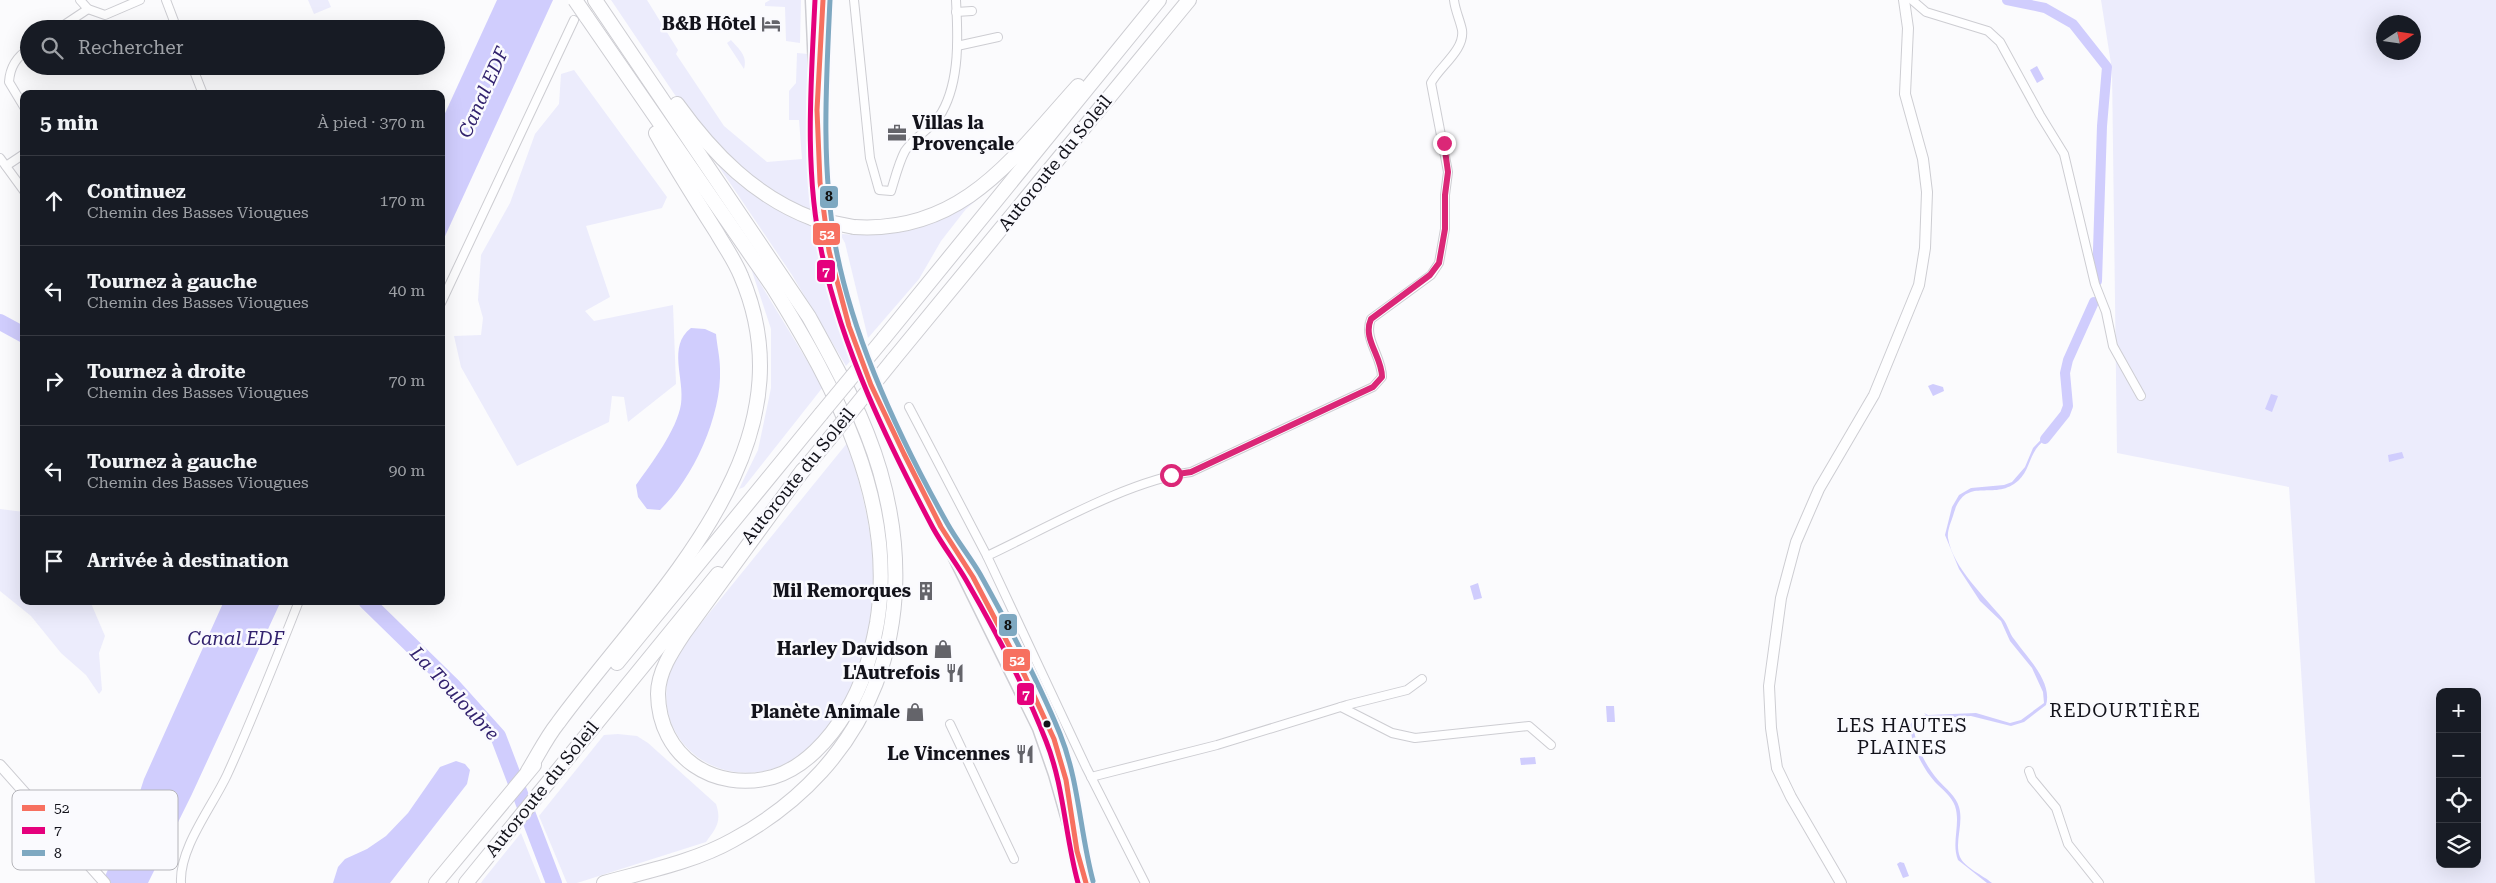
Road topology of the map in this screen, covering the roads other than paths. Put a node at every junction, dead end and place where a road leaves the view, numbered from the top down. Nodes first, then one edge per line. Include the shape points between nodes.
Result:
1 (80, 0) edge
2 (140, 0) edge
3 (166, 0) edge
4 (575, 0) edge
5 (596, 0) edge
6 (604, 0) edge
7 (812, 0) edge
8 (823, 0) edge
9 (854, 0) edge
10 (956, 0) edge
11 (1158, 0) edge
12 (1189, 0) edge
13 (1454, 0) edge
14 (1904, 0) edge
15 (1912, 0) edge
16 (88, 9) junction
17 (972, 11) dead end
18 (956, 12) junction
19 (580, 18) junction
20 (72, 20) edge
21 (174, 20) edge
22 (998, 37) dead end
23 (957, 46) junction
24 (20, 55) edge
25 (616, 60) junction
26 (649, 72) junction
27 (196, 75) edge
28 (201, 90) edge
29 (20, 101) edge
30 (817, 110) junction
31 (20, 157) edge
32 (0, 158) edge
33 (6, 166) junction
34 (20, 185) edge
35 (445, 295) edge
36 (2142, 396) dead end
37 (909, 407) dead end
38 (803, 470) junction
39 (941, 527) junction
40 (987, 556) junction
41 (297, 605) edge
42 (1040, 668) junction
43 (1025, 676) junction
44 (1422, 678) dead end
45 (1341, 707) junction
46 (950, 724) dead end
47 (1550, 745) dead end
48 (0, 765) edge
49 (528, 771) junction
50 (2029, 771) dead end
51 (1091, 777) junction
52 (22, 790) edge
53 (1077, 851) junction
54 (1014, 859) dead end
55 (93, 870) edge
56 (105, 883) edge
57 (181, 883) edge
58 (436, 883) edge
59 (466, 883) edge
60 (604, 883) edge
61 (1086, 883) edge
62 (1145, 883) edge
63 (1841, 883) edge
64 (2099, 883) edge

1 - 16 street
2 - 16 street via 105,15
3 - 21 street
4 - 19 highway, bridge
5 - 26 highway
6 - 26 highway
7 - 30 main road
8 - 30 main road
9 - 23 street via 870,158 879,190 891,191 906,151 933,125 942,111 951,88
10 - 18 street
11 - 26 highway, bridge via 988,182 932,217 902,226 880,229 854,227 814,218 791,210 762,193 738,175
11 - 49 highway, Autoroute du Soleil, bridge
12 - 38 highway, Autoroute du Soleil, bridge
13 - 40 street via 1461,39 1432,83 1448,172 1445,229 1439,263 1430,275 1371,319 1368,334 1382,365 1382,377 1373,387 1191,472 1171,475 1105,500
14 - 63 street via 1908,28 1905,94 1923,160 1926,192 1925,248 1919,285 1874,395 1819,489 1796,542 1781,598 1769,686 1777,768
15 - 36 street via 1926,12 1988,31 2000,42 2064,154 2113,346
16 - 20 street
17 - 18 street
18 - 23 street
19 - 25 highway
19 - 35 street
22 - 23 street
24 - 29 street via 8,82
25 - 38 highway via 773,287 826,377 853,438 869,488 876,524 881,584 873,643 854,699 837,726 816,751 796,766 774,776 746,781 713,777 690,763 662,723 658,692 667,660
25 - 49 highway via 741,275 757,332 758,399 753,426 738,470 711,519 676,572 557,724
26 - 60 highway via 808,317 836,367 865,428 880,472 889,514 896,578 894,607 878,681 856,726 820,776 780,812 732,841 677,863
27 - 28 street
30 - 39 main road via 820,182 829,251 849,326 889,424
31 - 33 street
32 - 33 street
33 - 34 street
37 - 40 street
38 - 59 highway, Autoroute du Soleil
39 - 43 main road via 973,576
39 - 53 main road via 1038,728
40 - 42 street
41 - 57 street via 227,776 186,851
42 - 43 street
42 - 51 street
43 - 53 main road via 1061,759
44 - 45 street via 1407,690
45 - 47 street via 1392,733 1414,738 1529,726
45 - 51 street via 1217,745
46 - 54 street
48 - 52 street
49 - 58 highway, Autoroute du Soleil
50 - 64 street via 2056,808 2068,844
51 - 62 street
53 - 61 main road
55 - 56 street

